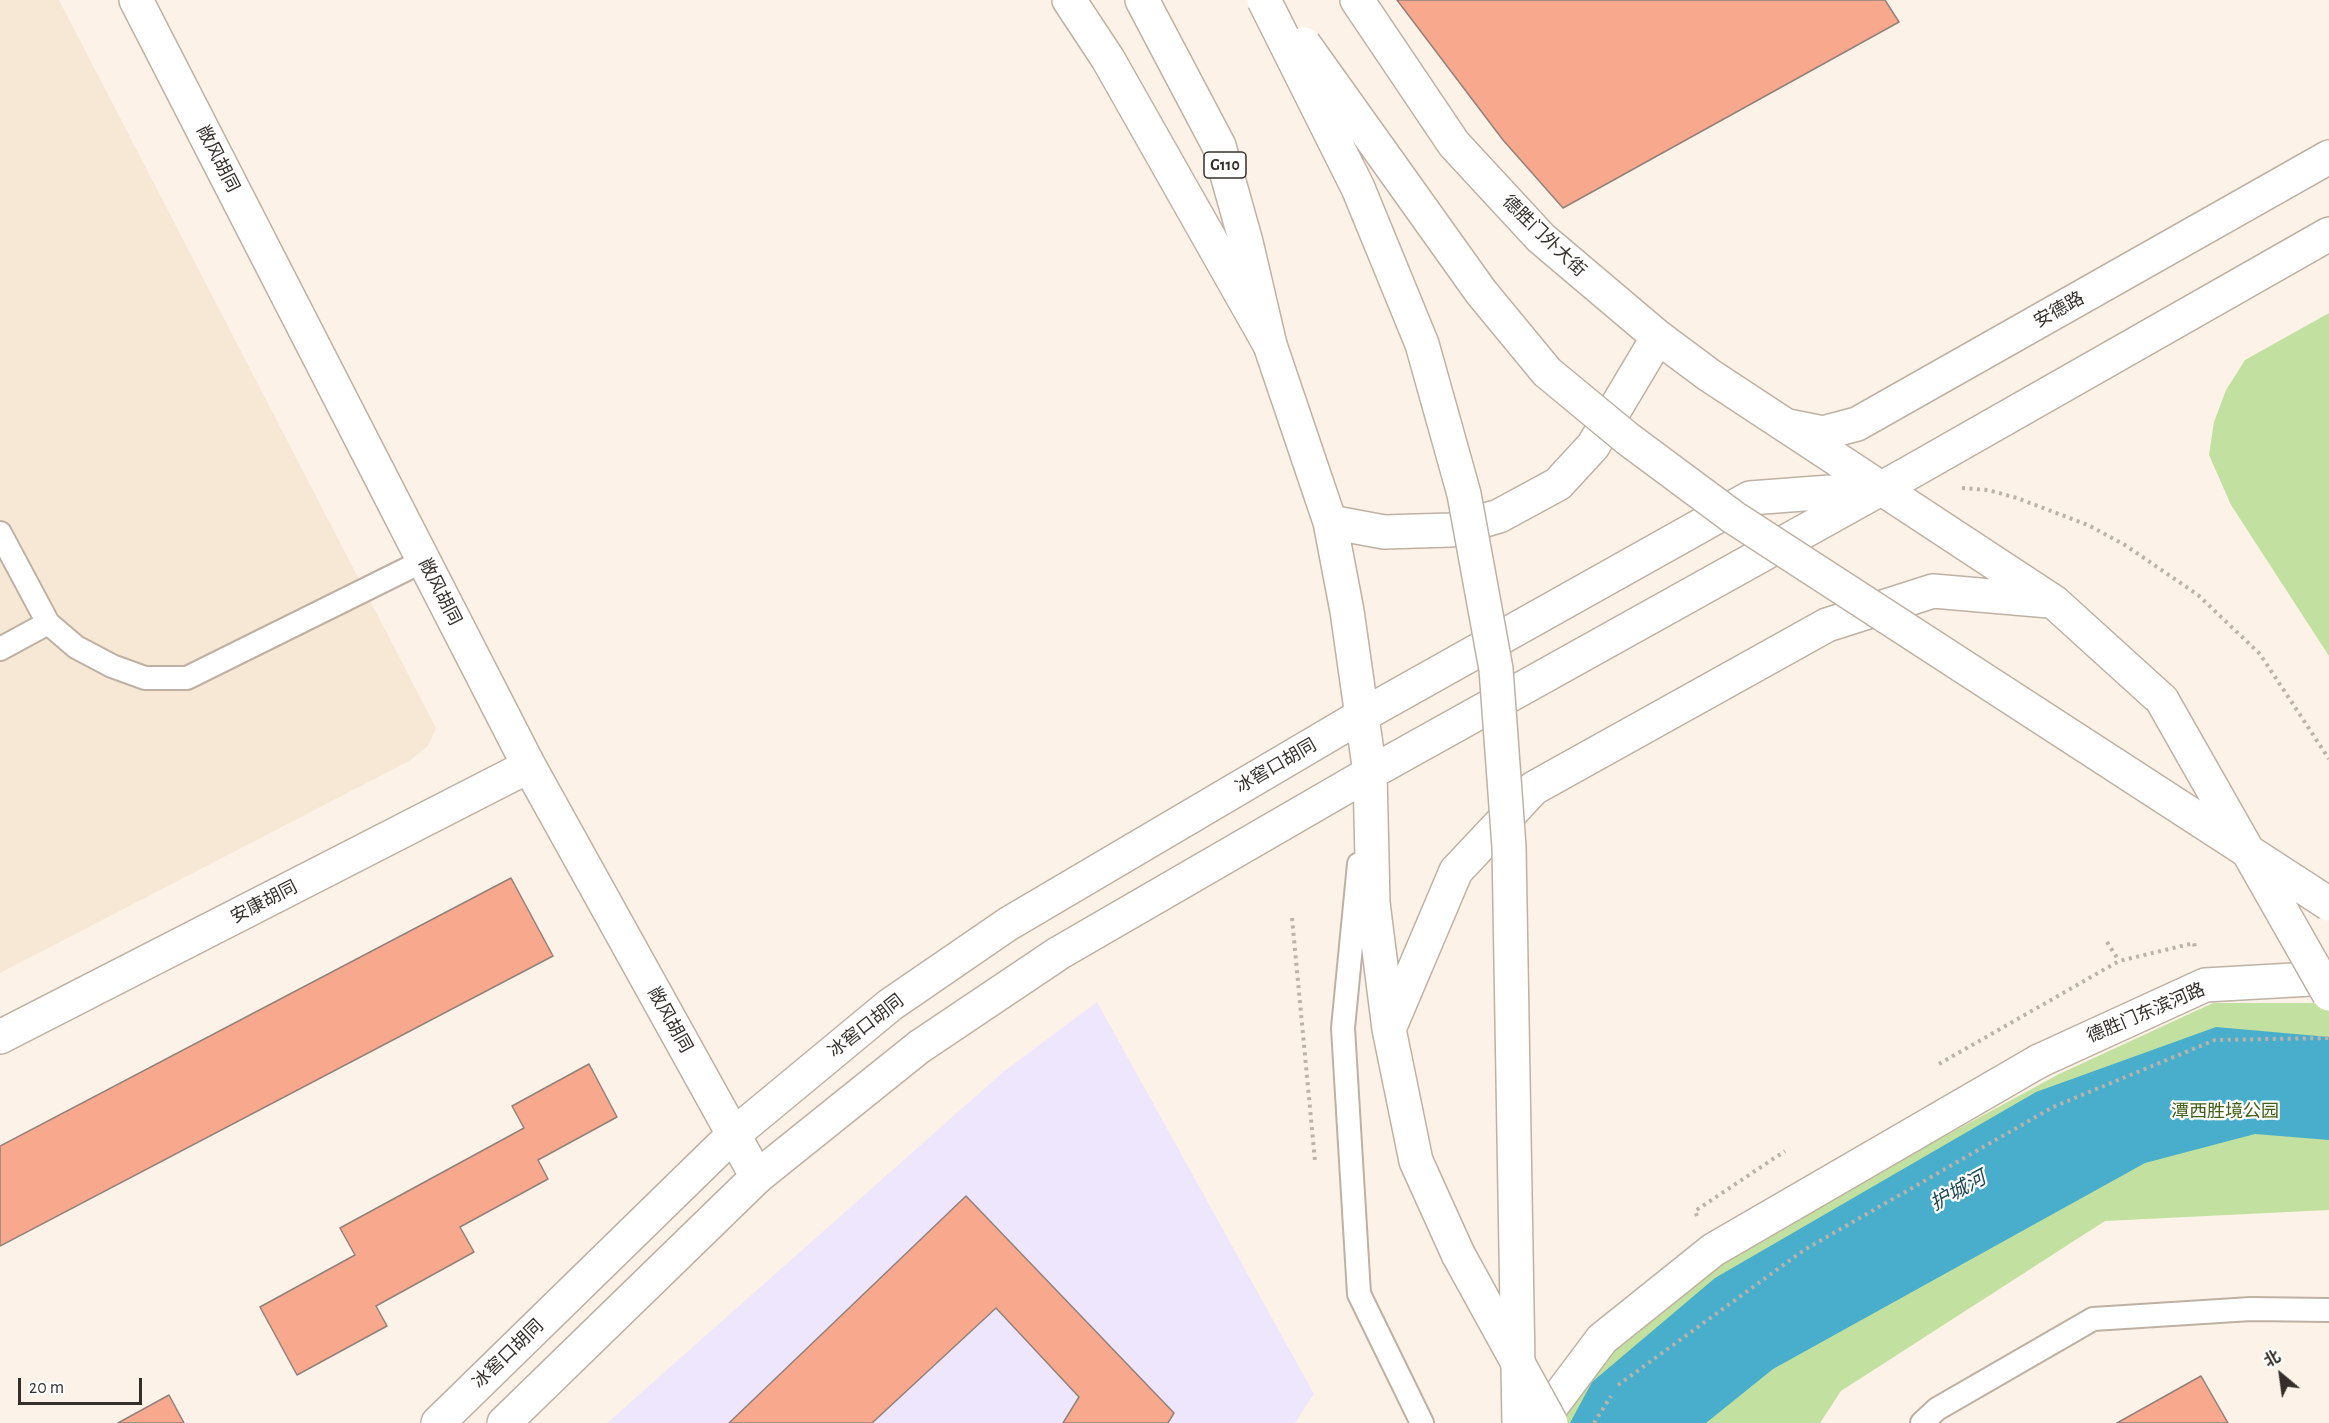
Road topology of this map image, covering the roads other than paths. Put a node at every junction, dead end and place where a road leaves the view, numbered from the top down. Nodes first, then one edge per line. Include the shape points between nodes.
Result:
1 (136, 0) edge
2 (1069, 0) edge
3 (1142, 0) edge
4 (1264, 0) edge
5 (1273, 0) edge
6 (1357, 0) edge
7 (2329, 157) edge
8 (2329, 234) edge
9 (1658, 337) junction
10 (1270, 345) junction
11 (1780, 424) junction
12 (1881, 488) junction
13 (1330, 522) junction
14 (0, 533) edge
15 (424, 560) junction
16 (2054, 602) junction
17 (48, 623) junction
18 (0, 649) edge
19 (1361, 716) junction
20 (529, 766) junction
21 (1370, 773) junction
22 (2329, 904) edge
23 (2329, 978) edge
24 (2329, 994) edge
25 (1389, 1029) junction
26 (0, 1037) edge
27 (733, 1135) junction
28 (757, 1177) junction
29 (2329, 1310) edge
30 (438, 1423) edge
31 (504, 1423) edge
32 (1422, 1423) edge
33 (1519, 1423) edge
34 (1539, 1423) edge
35 (1551, 1423) edge
36 (1922, 1423) edge

1 - 15 main road, 敞风胡同
2 - 10 main road via 1108,59
3 - 10 main road, G110 via 1220,146
4 - 33 main road, bridge via 1358,188 1422,345 1464,494 1490,634 1509,847
5 - 22 main road, bridge via 1481,292 1547,372 1628,439 1733,517
6 - 9 main road, 德胜门外大街 via 1454,144 1541,238
7 - 11 main road, 安德路 via 1857,424 1823,433
8 - 12 main road
9 - 11 main road, 德胜门外大街
9 - 13 main road via 1593,446 1558,484 1498,516 1451,530 1384,532
10 - 13 main road
11 - 12 main road, 德胜门外大街
12 - 16 main road, 德胜门外大街
12 - 19 main road, 冰窖口胡同 via 1750,498
12 - 21 main road
13 - 19 main road
14 - 17 lane
15 - 17 lane via 187,678 145,678 112,666 76,647
15 - 20 main road, 敞风胡同
16 - 24 main road, 德胜门外大街, bridge via 2162,700
16 - 25 main road via 1933,591 1827,625 1534,788 1456,871
17 - 18 lane
19 - 21 main road
19 - 27 main road, 冰窖口胡同 via 1008,924 890,1005
20 - 26 main road, 安康胡同
20 - 27 main road, 敞风胡同
21 - 25 main road via 1373,903
21 - 28 main road via 1059,953 919,1047
21 - 32 lane via 1343,1028 1359,1294
23 - 34 main road, 德胜门东滨河路 via 2205,985 2039,1060 1713,1250 1602,1339
25 - 35 main road, bridge via 1416,1161 1458,1254
27 - 28 main road, 敞风胡同
27 - 30 main road, 冰窖口胡同
28 - 31 main road
29 - 36 lane via 2251,1309 2093,1319 1937,1409

